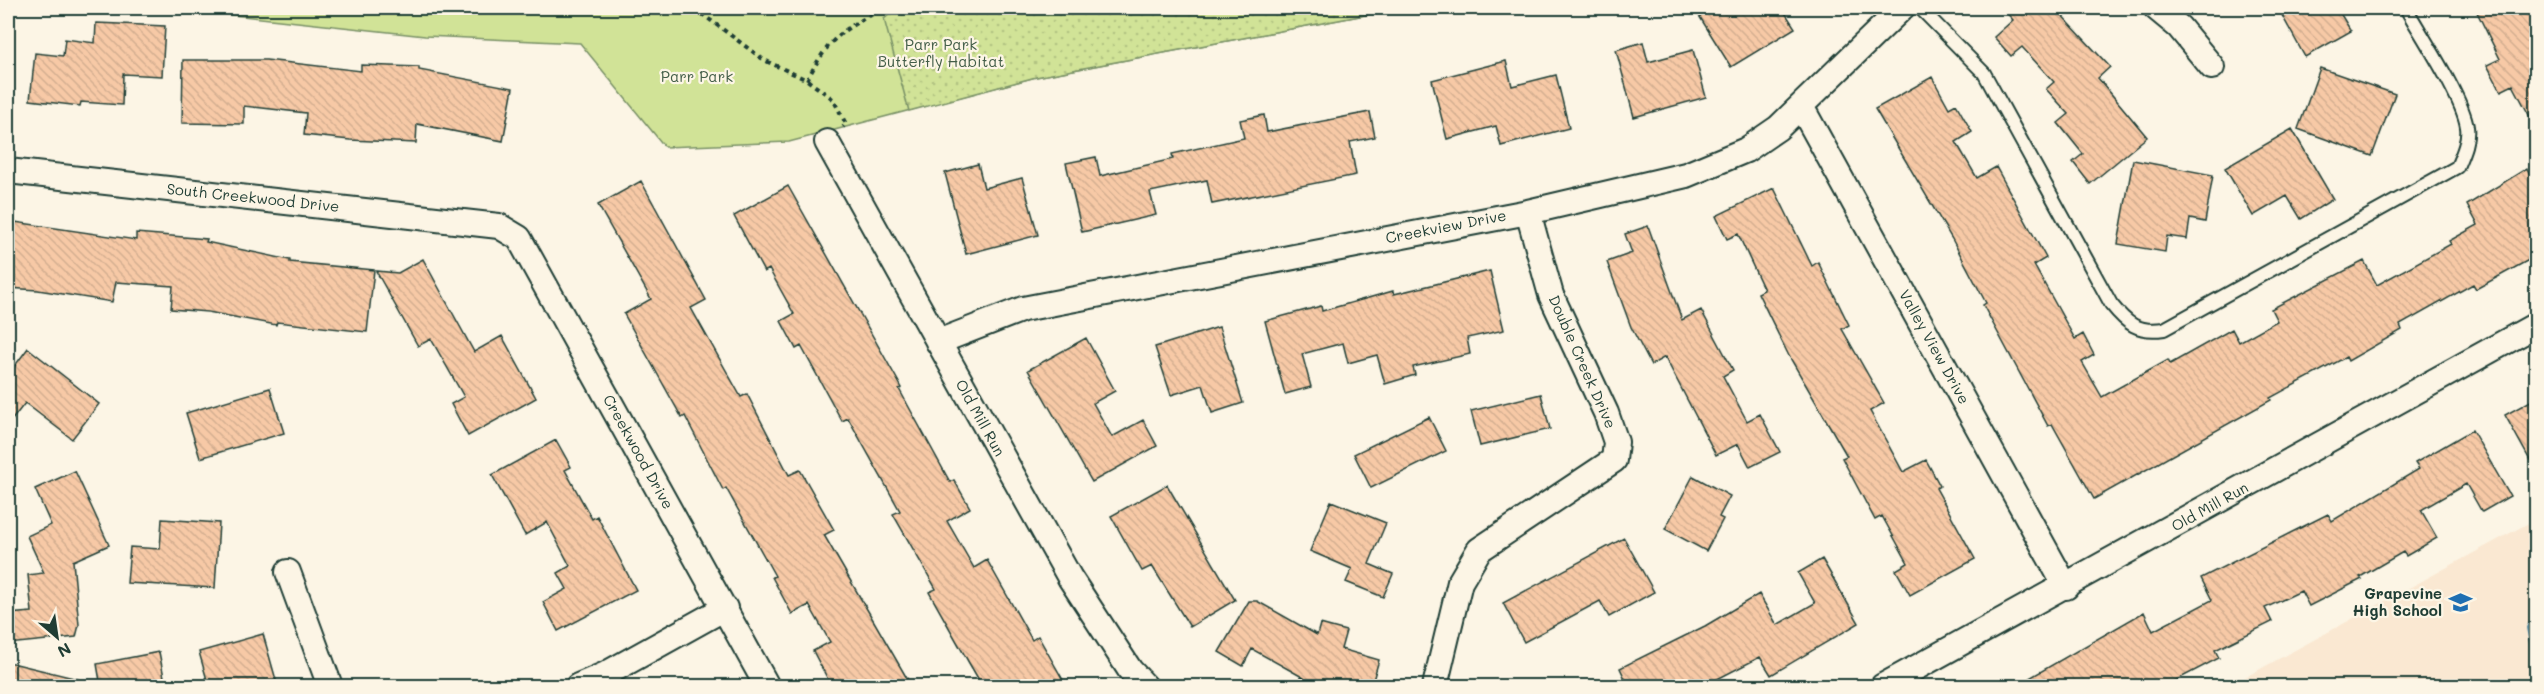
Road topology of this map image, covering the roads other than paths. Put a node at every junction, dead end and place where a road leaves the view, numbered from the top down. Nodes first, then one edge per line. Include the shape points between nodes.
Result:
1 (1902, 8) edge
2 (1920, 8) edge
3 (2156, 8) edge
4 (2406, 8) edge
5 (2212, 67) dead end
6 (1802, 108) junction
7 (827, 142) road end
8 (8, 171) edge
9 (1528, 212) junction
10 (499, 226) joint
11 (2536, 325) edge
12 (938, 342) junction
13 (288, 572) dead end
14 (2066, 587) junction
15 (725, 608) junction
16 (330, 687) edge
17 (578, 687) edge
18 (767, 687) edge
19 (1145, 687) edge
20 (1435, 687) edge
21 (1883, 687) edge

1 - 6 street, Creekview Drive
2 - 4 lane via 1984,73 2110,304 2123,319 2146,332 2164,329 2457,167 2468,127
3 - 5 street via 2179,27
6 - 9 street, Creekview Drive via 1746,150 1686,175
6 - 14 street, Valley View Drive
7 - 12 street, Old Mill Run
8 - 10 street, South Creekwood Drive
9 - 12 street, Creekview Drive via 1023,309
9 - 20 street, Double Creek Drive via 1551,295 1606,413 1616,442 1614,460 1479,550 1460,582
10 - 15 street, Creekwood Drive via 519,238
11 - 14 street, Old Mill Run
12 - 19 street, Old Mill Run via 1070,578
13 - 16 street
14 - 21 street, Old Mill Run
15 - 17 street
15 - 18 street, Creekwood Drive

